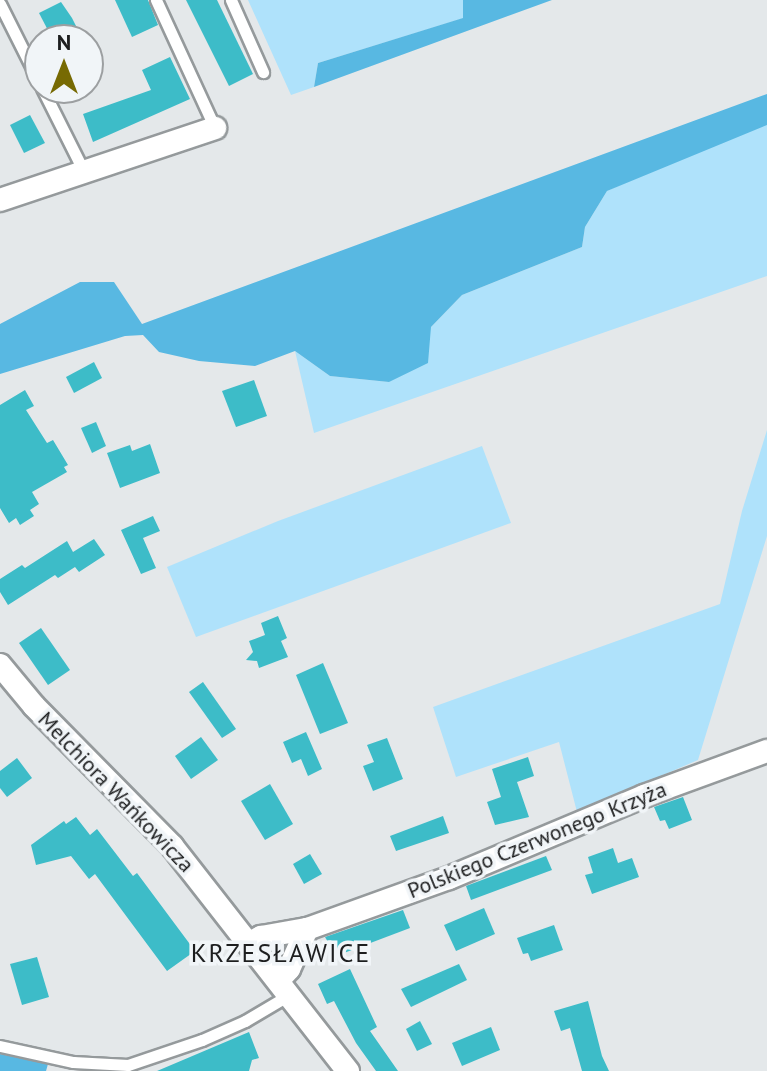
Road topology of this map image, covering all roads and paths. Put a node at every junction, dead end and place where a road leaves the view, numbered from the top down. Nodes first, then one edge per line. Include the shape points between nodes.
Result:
1 (156, 0) edge
2 (231, 0) edge
3 (0, 4) edge
4 (24, 52) edge
5 (263, 72) dead end
6 (50, 104) edge
7 (215, 128) joint
8 (84, 172) junction
9 (0, 200) edge
10 (0, 665) edge
11 (767, 751) edge
12 (307, 929) junction
13 (250, 943) junction
14 (284, 987) junction
15 (0, 1046) edge
16 (348, 1071) edge

1 - 7 lane
2 - 5 lane
3 - 4 lane
6 - 8 lane
7 - 8 street
8 - 9 street
10 - 13 street, Melchiora Wańkowicza via 172,846
11 - 12 street, Polskiego Czerwonego Krzyża
12 - 13 street, Polskiego Czerwonego Krzyża
12 - 14 street
13 - 14 street, Melchiora Wańkowicza
14 - 15 lane via 245,1021 128,1065 73,1062
14 - 16 street, Melchiora Wańkowicza

